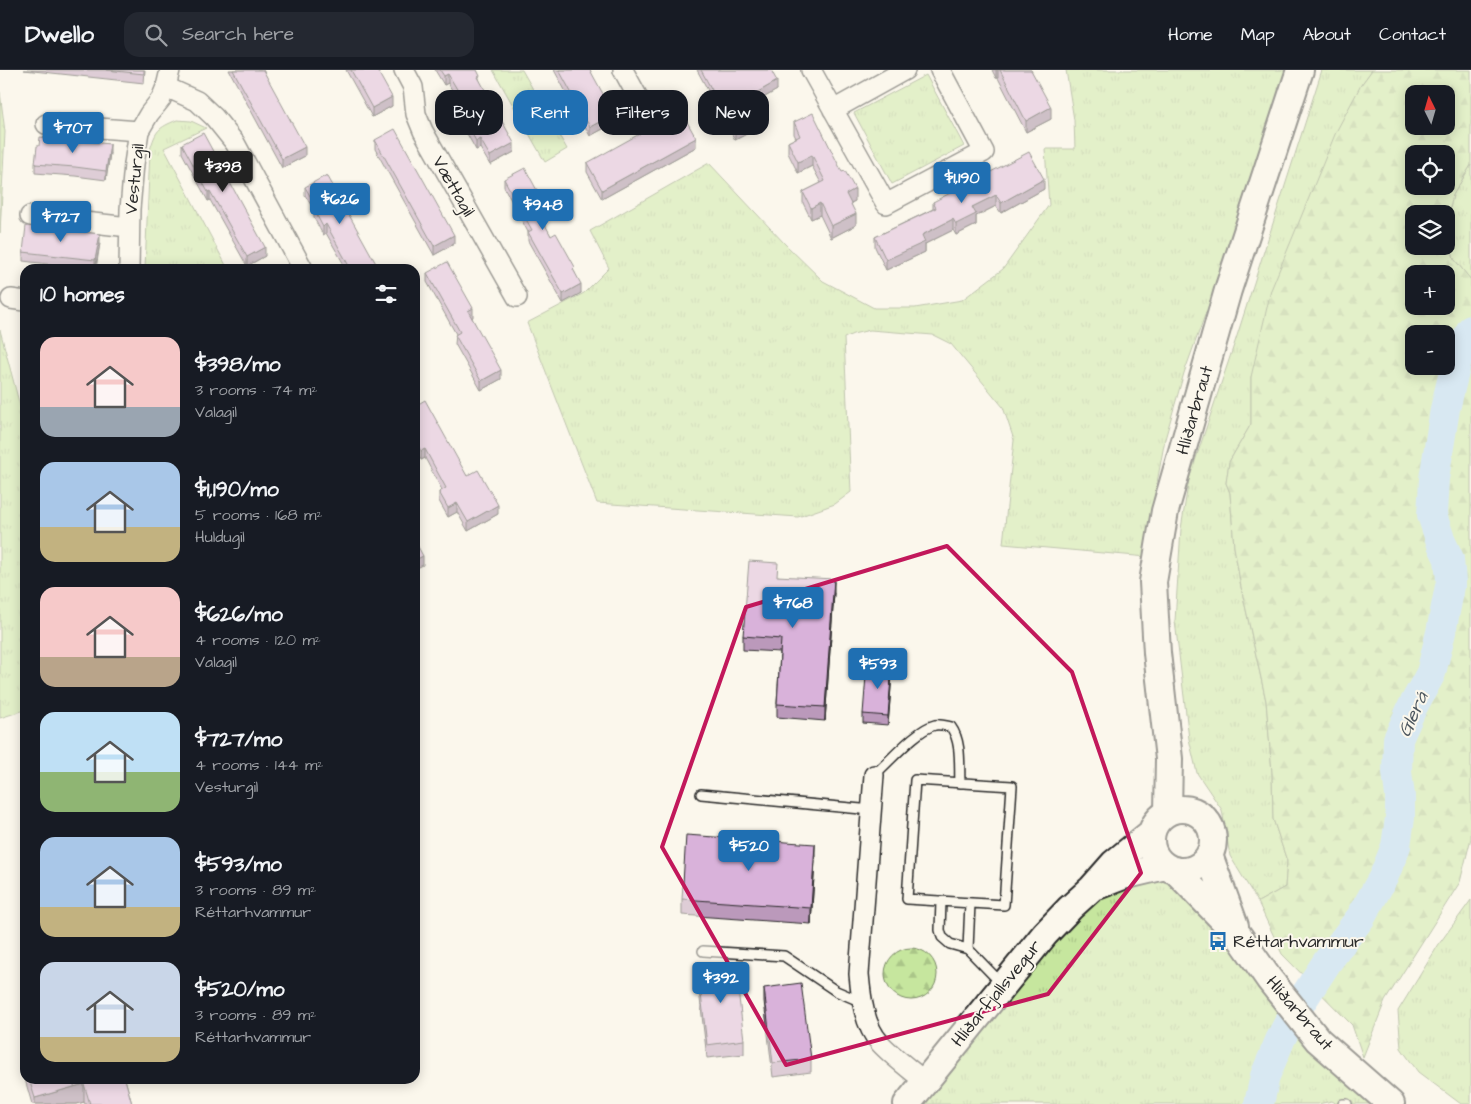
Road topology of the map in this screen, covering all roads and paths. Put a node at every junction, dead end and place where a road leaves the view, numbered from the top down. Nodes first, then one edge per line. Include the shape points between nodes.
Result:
1 (404, 70) edge
2 (623, 70) edge
3 (811, 70) edge
4 (905, 70) edge
5 (940, 70) edge
6 (1300, 70) edge
7 (168, 79) edge
8 (634, 90) edge
9 (833, 110) junction
10 (46, 124) dead end
11 (140, 131) junction
12 (30, 216) dead end
13 (130, 227) junction
14 (129, 264) edge
15 (300, 264) edge
16 (517, 297) dead end
17 (874, 775) joint
18 (960, 783) junction
19 (701, 794) dead end
20 (872, 810) junction
21 (1179, 811) junction
22 (1152, 832) junction
23 (1209, 855) junction
24 (1170, 868) junction
25 (1092, 888) junction
26 (941, 901) junction
27 (970, 903) junction
28 (1239, 936) junction
29 (968, 949) junction
30 (703, 951) dead end
31 (1003, 985) junction
32 (862, 1002) junction
33 (924, 1081) junction
34 (907, 1104) edge
35 (1391, 1104) edge

1 - 16 street, Vættagil via 413,87 416,114 423,131
2 - 8 street
3 - 9 street
4 - 9 street
5 - 9 street via 984,152 886,204
6 - 21 main road, Hlíðarbraut via 1228,290 1165,511 1153,582 1157,653
7 - 11 street, Vesturgil via 161,99
7 - 15 street via 214,117 235,143
10 - 11 street, Vesturgil
11 - 13 street, Vesturgil via 134,164
12 - 13 street, Vesturgil
13 - 14 street, Vesturgil
17 - 18 lane via 918,734 942,725 951,727 955,733
17 - 20 street
18 - 26 lane via 915,780 907,899
18 - 27 lane via 1012,786 1004,905
19 - 20 lane
20 - 32 street via 859,974
21 - 22 main road via 1155,824
21 - 23 main road, Hlíðarbraut via 1199,814 1206,820 1213,837
22 - 24 main road, Hlíðarbraut via 1153,851
22 - 25 main road, Hlíðarfjallsvegur via 1114,863
23 - 24 main road via 1185,871
23 - 28 main road, Hlíðarbraut
24 - 25 main road, Hlíðarfjallsvegur via 1123,876
24 - 28 main road, Hlíðarbraut
25 - 31 main road, Hlíðarfjallsvegur via 1045,934
26 - 27 lane
26 - 29 lane via 942,937 950,944
27 - 29 lane
28 - 35 main road, Hlíðarbraut via 1318,1040
29 - 31 lane
30 - 32 lane via 784,956 836,991
31 - 33 main road, Hlíðarfjallsvegur
32 - 33 street via 870,1028 879,1042
33 - 34 main road, Hlíðarfjallsvegur

